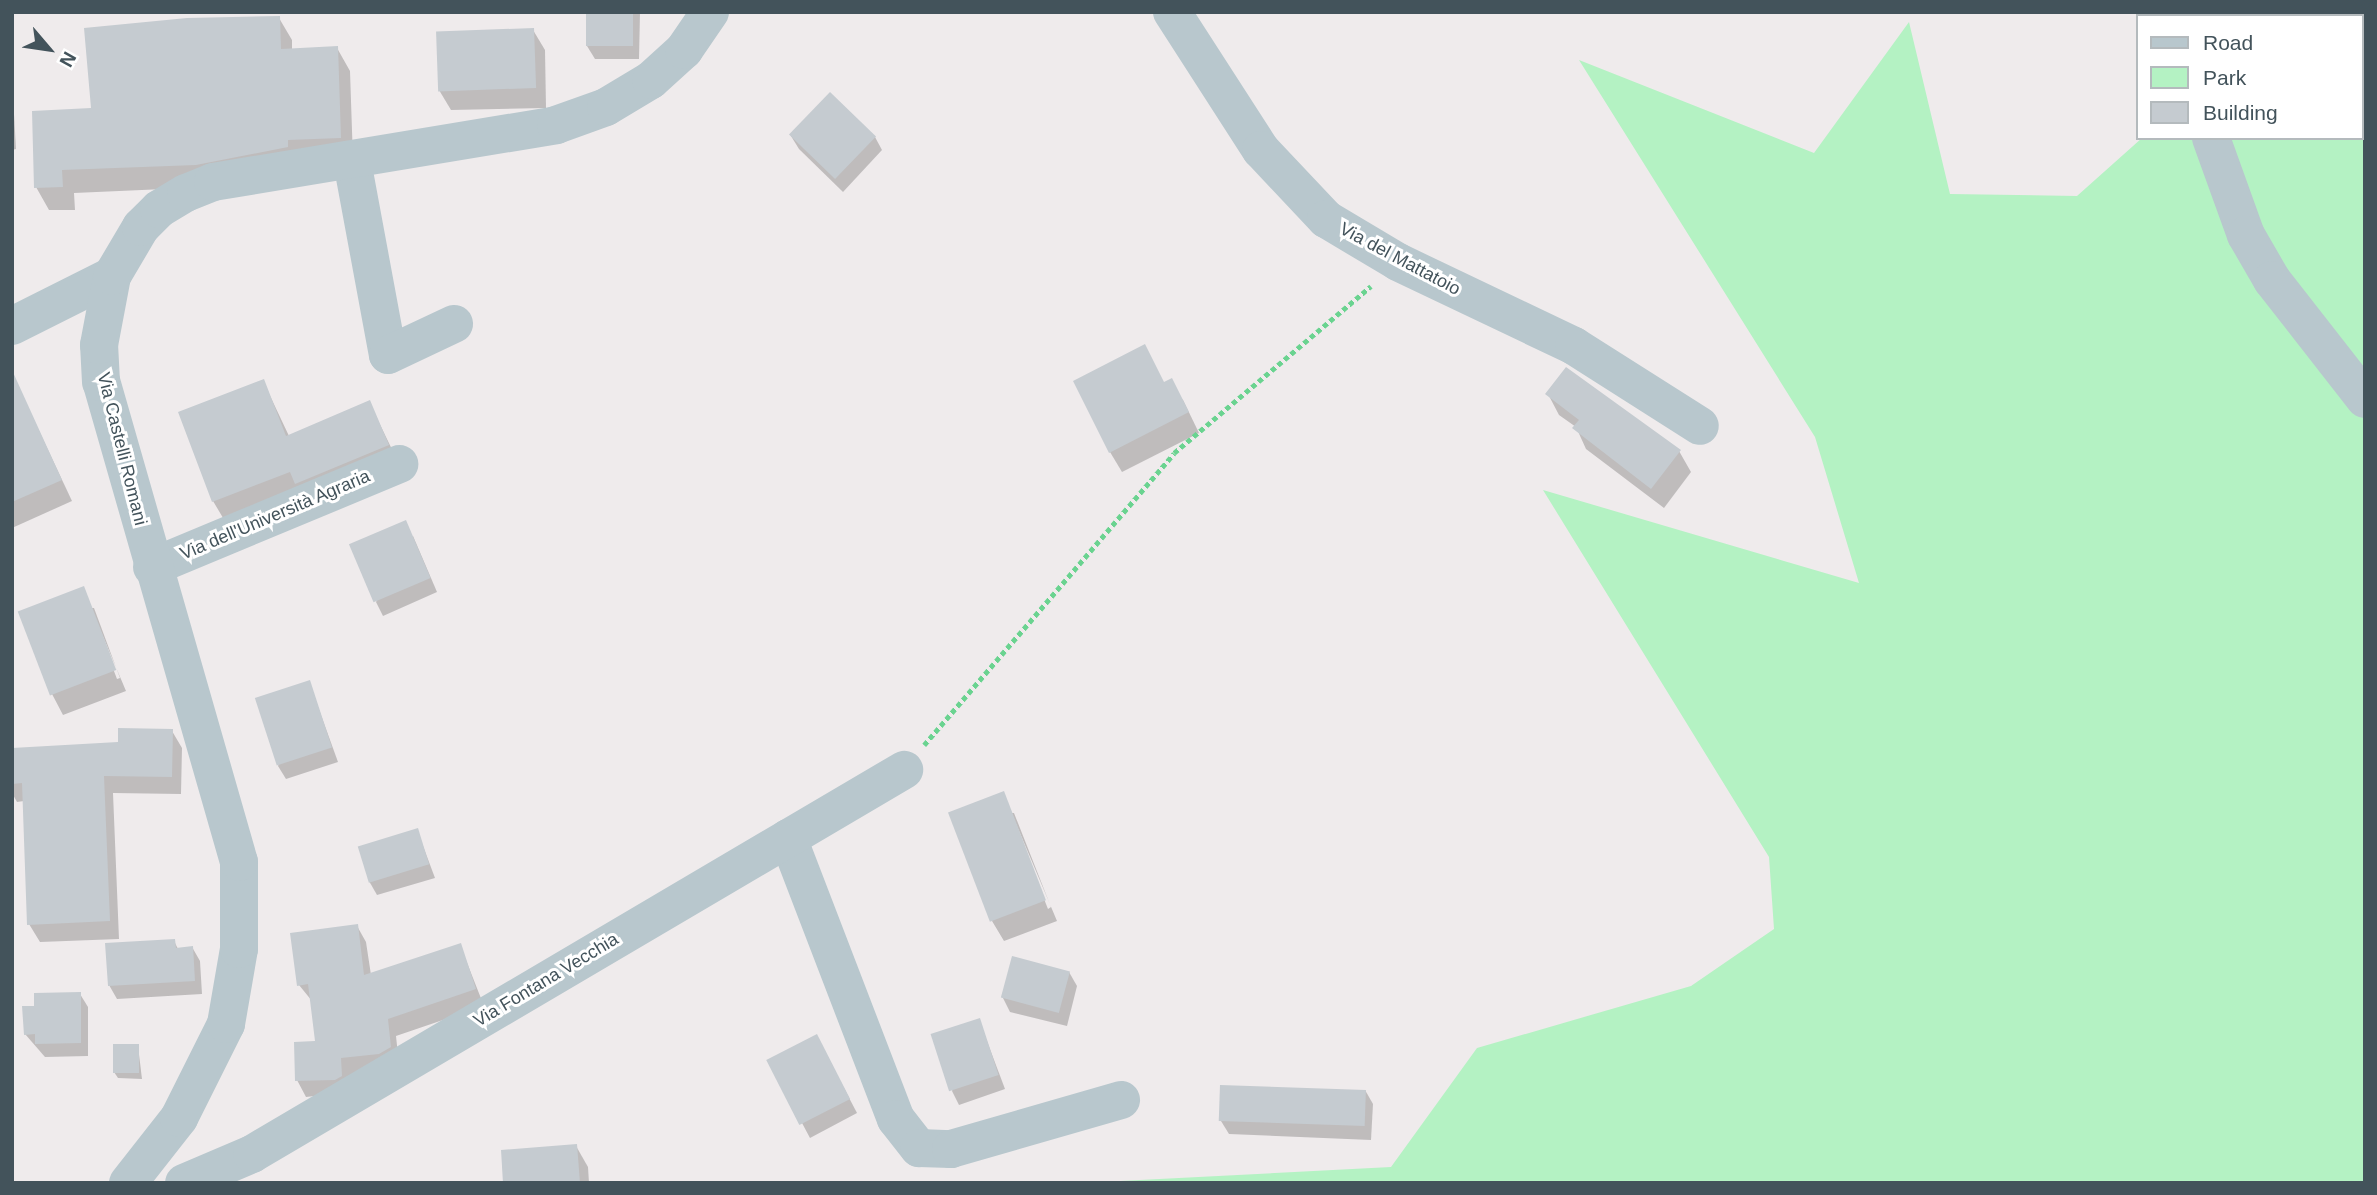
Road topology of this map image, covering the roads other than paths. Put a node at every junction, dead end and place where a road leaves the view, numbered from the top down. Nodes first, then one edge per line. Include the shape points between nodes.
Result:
1 (710, 12) edge
2 (1172, 12) edge
3 (2212, 140) edge
4 (352, 161) junction
5 (112, 276) junction
6 (454, 324) dead end
7 (12, 326) edge
8 (2365, 399) edge
9 (1700, 426) dead end
10 (398, 464) dead end
11 (152, 567) junction
12 (904, 770) road end
13 (788, 838) junction
14 (1121, 1100) dead end
15 (128, 1183) edge
16 (184, 1183) edge

1 - 4 street, Via Castelli Romani via 662,71 606,107 556,125
2 - 9 street, Via del Mattatoio via 1238,117 1296,191 1342,230 1398,262 1574,346
3 - 8 street via 2246,235 2272,280
4 - 5 street, Via Castelli Romani via 214,182 186,193 159,209 141,227
4 - 6 street via 388,355
5 - 7 street
5 - 11 street, Via Castelli Romani via 99,345 101,382
10 - 11 street, Via dell'Università Agraria
11 - 15 street, Via Castelli Romani via 239,862 239,949 226,1024 179,1118
12 - 13 street, Via Fontana Vecchia
13 - 14 street via 896,1119 919,1148 951,1149
13 - 16 street, Via Fontana Vecchia via 252,1154

